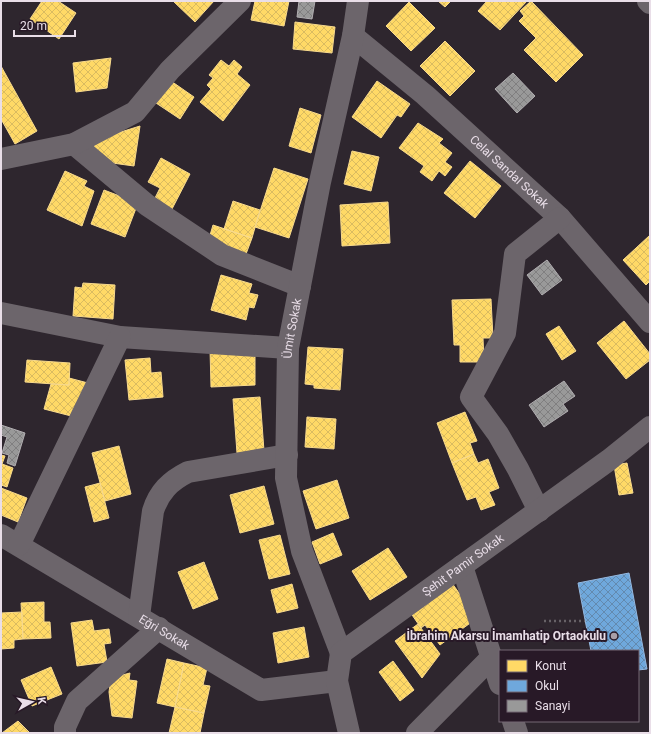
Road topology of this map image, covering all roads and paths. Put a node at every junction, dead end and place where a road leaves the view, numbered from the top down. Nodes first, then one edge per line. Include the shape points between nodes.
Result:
1 (240, 1) edge
2 (358, 1) edge
3 (353, 36) junction
4 (74, 144) junction
5 (1, 159) edge
6 (560, 218) junction
7 (300, 286) junction
8 (1, 313) edge
9 (650, 322) edge
10 (120, 338) junction
11 (288, 348) junction
12 (650, 427) edge
13 (287, 455) junction
14 (539, 510) junction
15 (10, 540) edge
16 (462, 566) junction
17 (139, 616) junction
18 (544, 621) dead end
19 (585, 621) dead end
20 (159, 628) junction
21 (341, 652) junction
22 (491, 658) junction
23 (337, 681) junction
24 (499, 681) edge
25 (513, 722) edge
26 (65, 733) edge
27 (349, 733) edge
28 (417, 733) edge
29 (517, 733) edge

1 - 4 street via 170,70 136,112
2 - 3 street, Ümit Sokak
3 - 6 street, Celal Sandal Sokak via 425,95
3 - 7 street, Ümit Sokak via 320,182
4 - 5 street
4 - 7 street via 148,204 222,255
6 - 9 street, Celal Sandal Sokak
6 - 14 street via 515,254 505,333 471,397 498,434
7 - 11 street, Ümit Sokak
8 - 10 street
10 - 11 street
10 - 15 street
11 - 13 street, Ümit Sokak
12 - 14 street, Şehit Pamir Sokak
13 - 17 street via 188,472 169,483 153,511
13 - 21 street, Ümit Sokak via 286,478 302,551
14 - 16 street, Şehit Pamir Sokak
15 - 17 street, Eğri Sokak
16 - 21 street, Şehit Pamir Sokak
16 - 22 street
17 - 20 street, Eğri Sokak
18 - 19 path
20 - 23 street, Eğri Sokak via 261,690
20 - 26 street via 76,701
21 - 23 street
22 - 24 street
22 - 28 street
23 - 27 street
25 - 29 street

